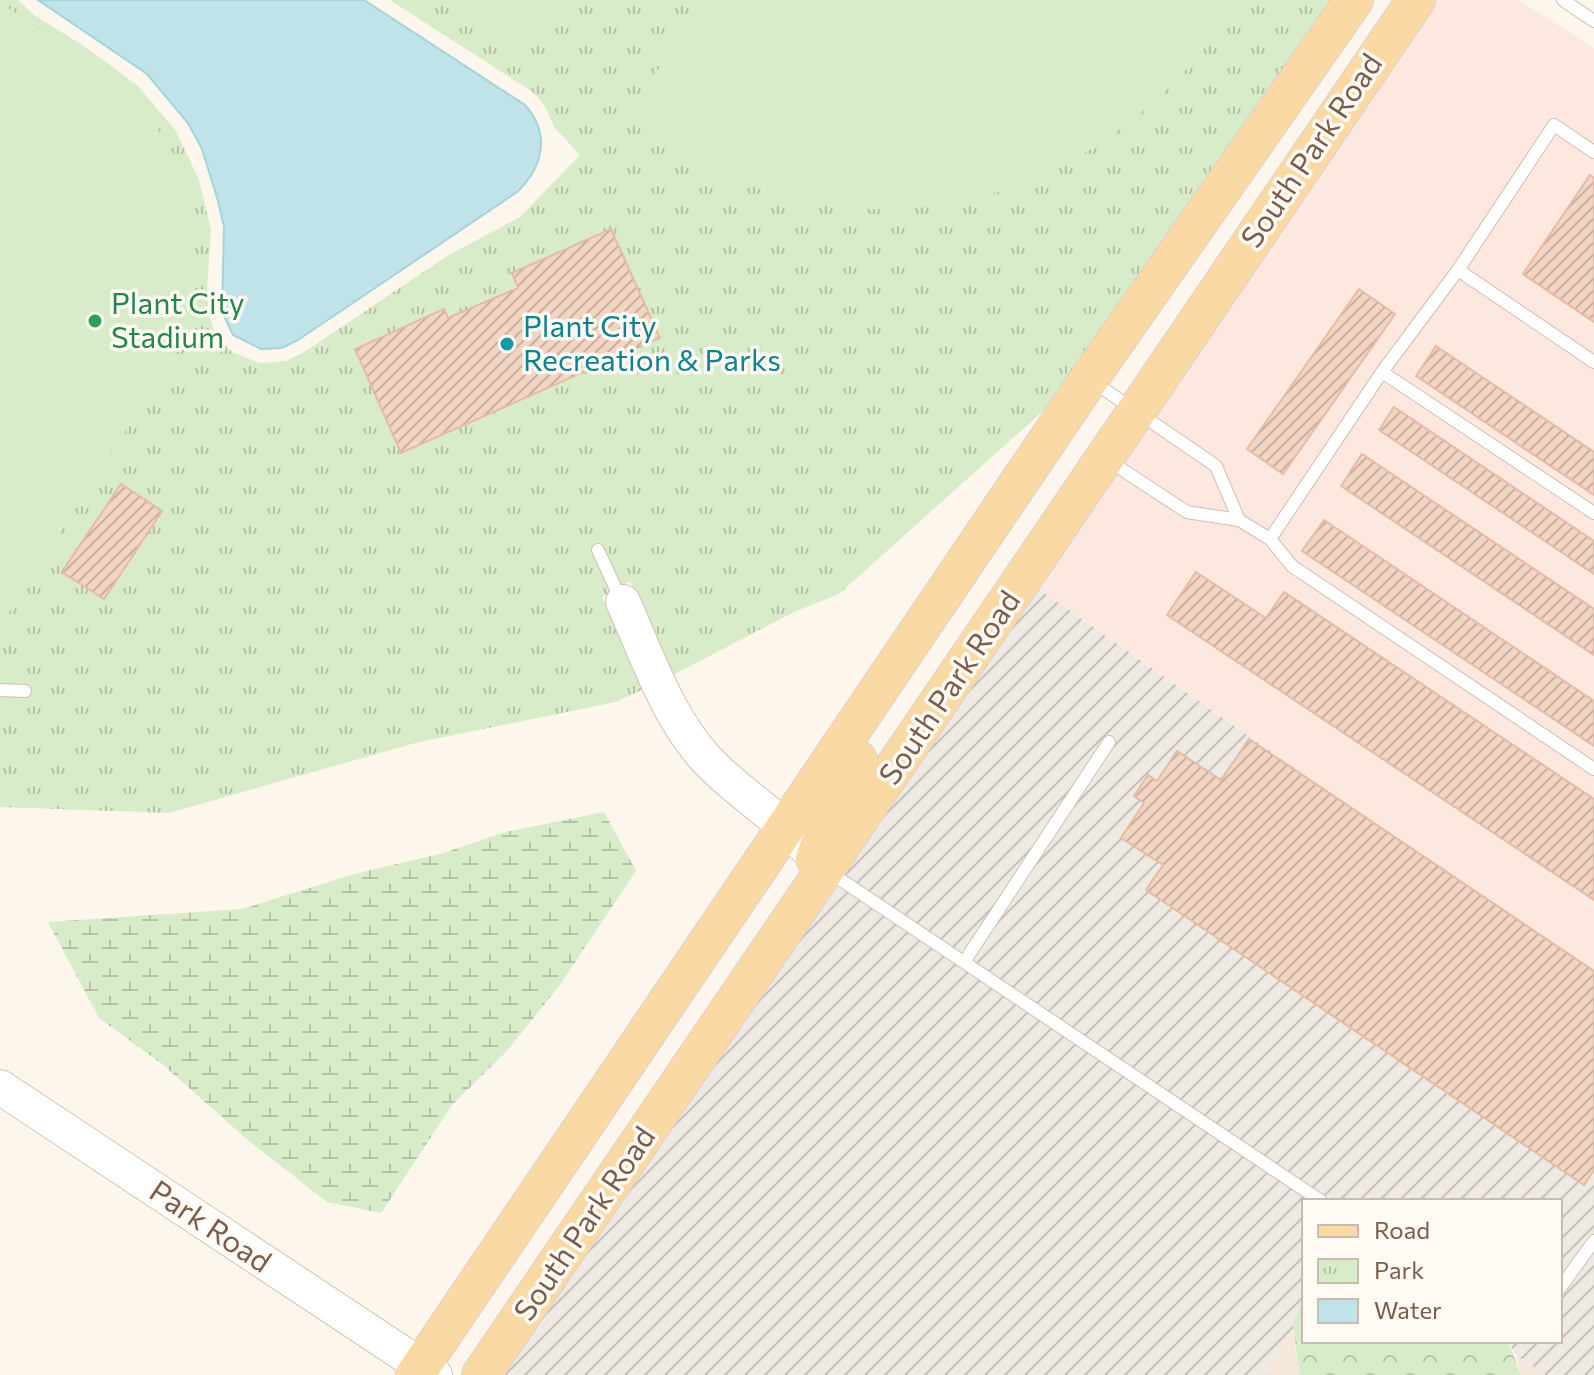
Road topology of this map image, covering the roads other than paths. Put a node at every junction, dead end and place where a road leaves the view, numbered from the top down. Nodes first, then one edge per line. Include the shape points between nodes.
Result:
1 (1354, 0) edge
2 (1374, 0) edge
3 (1416, 0) edge
4 (1563, 0) edge
5 (1594, 21) edge
6 (1594, 152) edge
7 (1458, 270) junction
8 (1594, 362) edge
9 (1382, 372) junction
10 (1112, 395) junction
11 (1104, 457) junction
12 (1029, 470) junction
13 (1594, 513) edge
14 (1239, 520) junction
15 (1270, 539) junction
16 (598, 550) dead end
17 (623, 602) joint
18 (0, 690) edge
19 (25, 691) dead end
20 (1109, 742) dead end
21 (1594, 769) edge
22 (788, 828) junction
23 (820, 864) junction
24 (964, 962) junction
25 (0, 1087) edge
26 (1318, 1199) edge
27 (1594, 1241) edge
28 (1562, 1285) edge
29 (430, 1373) edge
30 (481, 1375) edge

1 - 10 main road, South Park Road
2 - 10 main road via 1115,379
3 - 10 main road, South Park Road
4 - 5 lane
6 - 7 lane via 1554,125
7 - 8 lane
7 - 9 lane
9 - 13 lane
9 - 15 lane
10 - 11 main road, South Park Road
10 - 12 main road, South Park Road
10 - 14 lane via 1216,466
11 - 14 lane via 1187,512
11 - 23 main road, South Park Road
12 - 22 main road, South Park Road
12 - 23 main road via 1007,540 844,780
14 - 15 lane
15 - 21 lane via 1292,566
16 - 17 lane
17 - 22 street via 689,739 727,779
18 - 19 lane
20 - 24 lane
22 - 23 street
22 - 29 main road, South Park Road via 648,1033
23 - 24 lane
23 - 30 main road, South Park Road
24 - 26 lane
25 - 29 street, Park Road
27 - 28 lane

